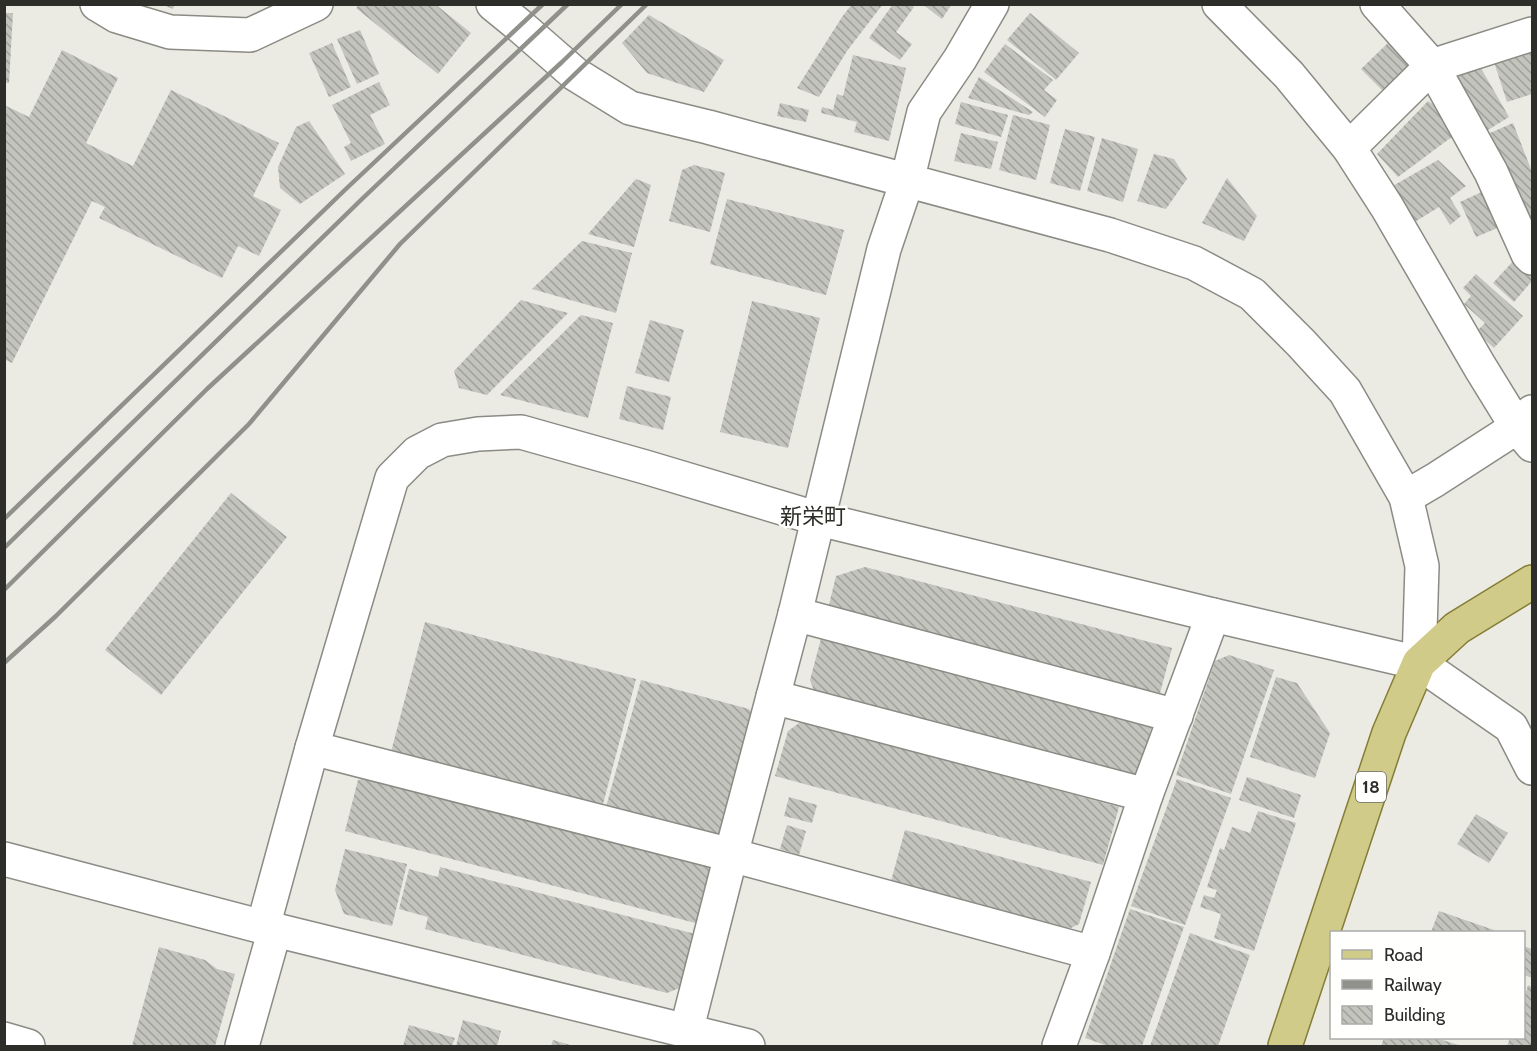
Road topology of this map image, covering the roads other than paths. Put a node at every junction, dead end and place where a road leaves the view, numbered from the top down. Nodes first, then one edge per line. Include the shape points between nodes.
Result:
1 (97, 4) edge
2 (316, 4) edge
3 (493, 4) edge
4 (992, 4) edge
5 (1219, 4) edge
6 (1377, 4) edge
7 (1533, 34) edge
8 (1432, 66) junction
9 (1348, 148) junction
10 (907, 181) junction
11 (1533, 258) edge
12 (1527, 428) edge
13 (1406, 497) junction
14 (819, 519) junction
15 (1533, 582) edge
16 (795, 614) junction
17 (1213, 615) junction
18 (1419, 663) junction
19 (773, 697) junction
20 (1176, 716) junction
21 (312, 748) junction
22 (1533, 768) edge
23 (1146, 795) junction
24 (731, 855) junction
25 (4, 860) edge
26 (269, 928) junction
27 (1093, 954) junction
28 (686, 1032) junction
29 (4, 1039) edge
30 (28, 1047) edge
31 (242, 1047) edge
32 (748, 1047) edge
33 (1059, 1047) edge
34 (1285, 1047) edge

1 - 2 street via 117,16 170,32 250,35
3 - 10 street via 575,74 630,108
4 - 10 street via 924,112
5 - 9 street via 1289,75
6 - 8 street
7 - 8 street
8 - 9 street
8 - 11 street
9 - 12 street via 1480,367
10 - 13 street via 1110,235 1194,263 1252,294 1346,391
10 - 14 street via 884,249
12 - 13 street
13 - 18 street via 1422,566
14 - 16 street
14 - 17 street
14 - 21 street via 520,432 442,440 417,453 392,478
15 - 18 main road, 18 via 1457,628
16 - 19 street
16 - 20 street
17 - 18 street
17 - 20 street
18 - 22 street via 1511,727
18 - 34 main road, 18 via 1389,733
19 - 23 street
19 - 24 street
20 - 23 street
21 - 24 street
21 - 26 street
23 - 27 street
24 - 27 street
24 - 28 street
25 - 26 street
26 - 28 street
26 - 31 street
27 - 33 street
28 - 32 street
29 - 30 street

